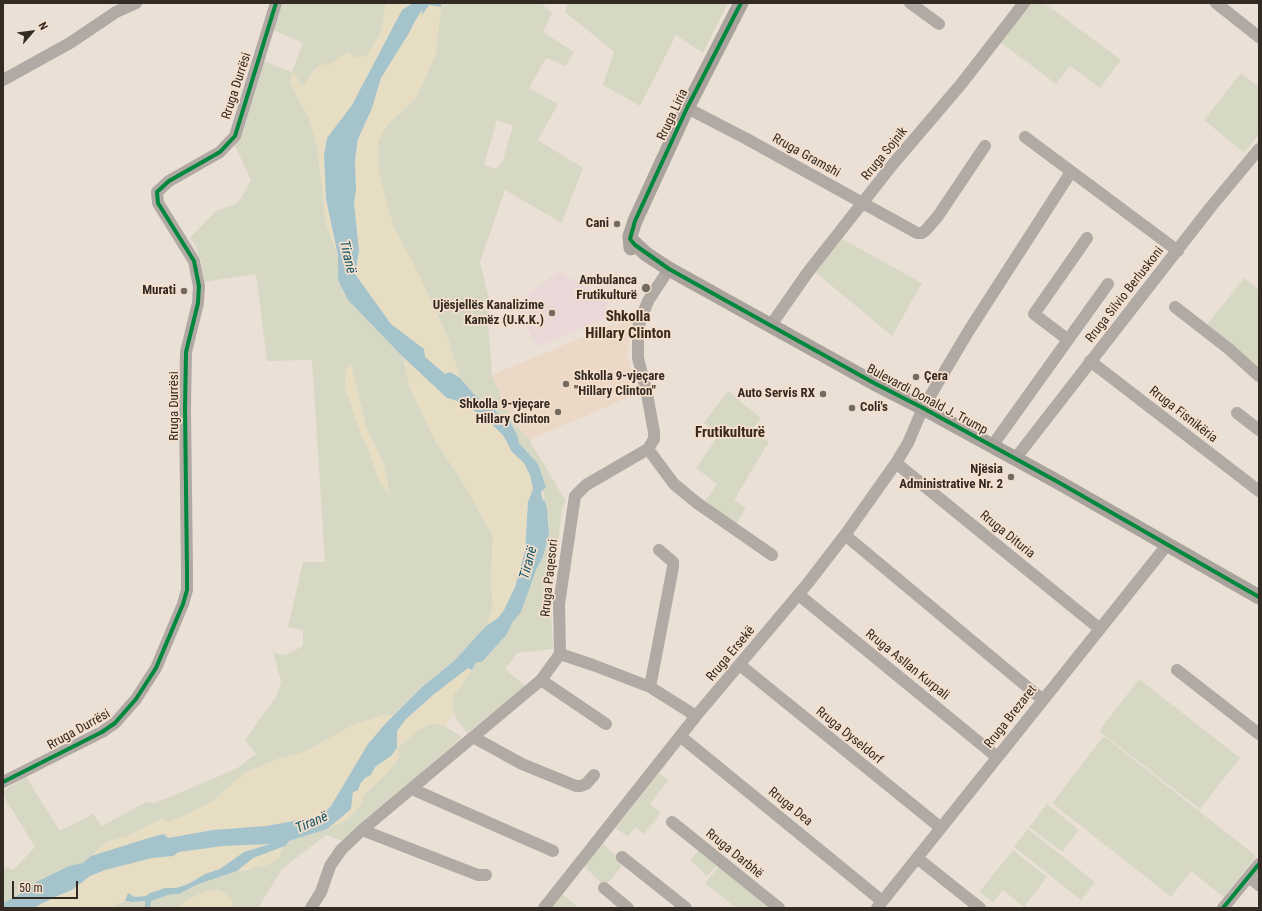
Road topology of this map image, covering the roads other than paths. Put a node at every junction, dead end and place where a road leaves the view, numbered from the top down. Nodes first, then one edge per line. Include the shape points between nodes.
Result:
1 (136, 3) edge
2 (276, 3) edge
3 (741, 3) edge
4 (910, 3) edge
5 (1024, 3) edge
6 (1216, 3) edge
7 (939, 24) dead end
8 (1259, 36) edge
9 (3, 80) edge
10 (687, 108) junction
11 (1025, 137) dead end
12 (986, 146) dead end
13 (1259, 149) edge
14 (1072, 172) junction
15 (864, 204) junction
16 (1087, 238) dead end
17 (630, 239) joint
18 (1178, 251) junction
19 (667, 268) junction
20 (1108, 284) dead end
21 (1175, 307) dead end
22 (771, 325) junction
23 (1067, 339) junction
24 (1090, 361) junction
25 (1259, 376) edge
26 (923, 408) junction
27 (1237, 413) dead end
28 (1259, 430) edge
29 (992, 446) junction
30 (648, 449) junction
31 (1015, 459) junction
32 (896, 463) junction
33 (1259, 491) edge
34 (845, 535) junction
35 (1167, 545) junction
36 (659, 550) dead end
37 (772, 555) dead end
38 (799, 594) junction
39 (1259, 597) edge
40 (1100, 629) junction
41 (560, 654) junction
42 (740, 665) junction
43 (1177, 670) dead end
44 (541, 680) junction
45 (650, 687) junction
46 (1043, 700) junction
47 (696, 716) junction
48 (606, 724) dead end
49 (1259, 734) edge
50 (473, 736) junction
51 (680, 736) junction
52 (997, 757) junction
53 (594, 775) dead end
54 (3, 782) edge
55 (412, 789) junction
56 (672, 822) dead end
57 (941, 828) junction
58 (362, 830) junction
59 (553, 851) dead end
60 (622, 857) dead end
61 (917, 858) junction
62 (1259, 864) edge
63 (486, 875) dead end
64 (1249, 877) junction
65 (1259, 885) edge
66 (604, 888) dead end
67 (880, 904) edge
68 (311, 908) edge
69 (544, 908) edge
70 (628, 908) edge
71 (686, 908) edge
72 (779, 908) edge
73 (980, 908) edge
74 (1223, 908) edge

1 - 9 street via 116,12 70,43
2 - 54 street, Rruga Durrësi via 235,136 220,152 169,181 157,192 158,203 192,256 199,286 186,359 184,408 187,590 183,604 156,668 136,699 115,723
3 - 10 main road, Rruga Liria
4 - 7 street
5 - 15 street, Rruga Sojnik via 967,77 893,164
6 - 8 street
10 - 15 street, Rruga Gramshi
10 - 17 main road, Rruga Liria via 635,222
11 - 14 street
12 - 15 street, Rruga Gramshi via 938,216 922,233 910,230
13 - 18 street, Rruga Silvio Berluskoni
14 - 18 street
14 - 26 street, Rruga Ersekë via 994,289
15 - 22 street, Rruga Sojnik via 808,272
16 - 23 street via 1034,314
17 - 19 main road, Bulevardi Donald J. Trump via 632,251 643,265
18 - 24 street, Rruga Silvio Berluskoni
19 - 22 main road, Bulevardi Donald J. Trump
19 - 30 street via 648,301 638,327 638,358 654,432 654,439
20 - 23 street, Bulevardi Donald J. Trump
21 - 25 street
22 - 26 main road, Bulevardi Donald J. Trump
23 - 29 street, Bulevardi Donald J. Trump
24 - 31 street, Rruga Silvio Berluskoni
24 - 33 street, Rruga Fisnikëria
26 - 29 main road, Bulevardi Donald J. Trump
26 - 32 street, Rruga Ersekë
27 - 28 street
29 - 31 main road, Bulevardi Donald J. Trump
30 - 37 street via 674,484
30 - 41 street, Rruga Paqesori via 586,486 575,496 559,604
31 - 35 main road, Bulevardi Donald J. Trump
32 - 34 street, Rruga Ersekë
32 - 40 street, Rruga Dituria
34 - 38 street, Rruga Ersekë
34 - 46 street
35 - 39 main road, Bulevardi Donald J. Trump
35 - 40 street, Rruga Brezaret
36 - 45 street via 673,562 673,567
38 - 42 street, Rruga Ersekë
38 - 52 street, Rruga Asllan Kurpali
40 - 46 street, Rruga Brezaret
41 - 44 street
41 - 45 street
42 - 47 street, Rruga Ersekë
42 - 57 street, Rruga Dyseldorf
43 - 49 street
44 - 48 street
44 - 50 street
45 - 47 street
46 - 52 street, Rruga Brezaret
47 - 51 street, Rruga Ersekë
50 - 53 street via 522,764 576,786 586,784
50 - 55 street
51 - 67 street, Rruga Dea
51 - 69 street, Rruga Ersekë
52 - 57 street, Rruga Brezaret
55 - 58 street
55 - 59 street
56 - 72 street, Rruga Darbhë
57 - 61 street, Rruga Brezaret
58 - 63 street via 478,875
58 - 68 street via 334,858
60 - 71 street
61 - 67 street, Rruga Brezaret
61 - 73 street
62 - 64 street
64 - 65 street
64 - 74 street
66 - 70 street

